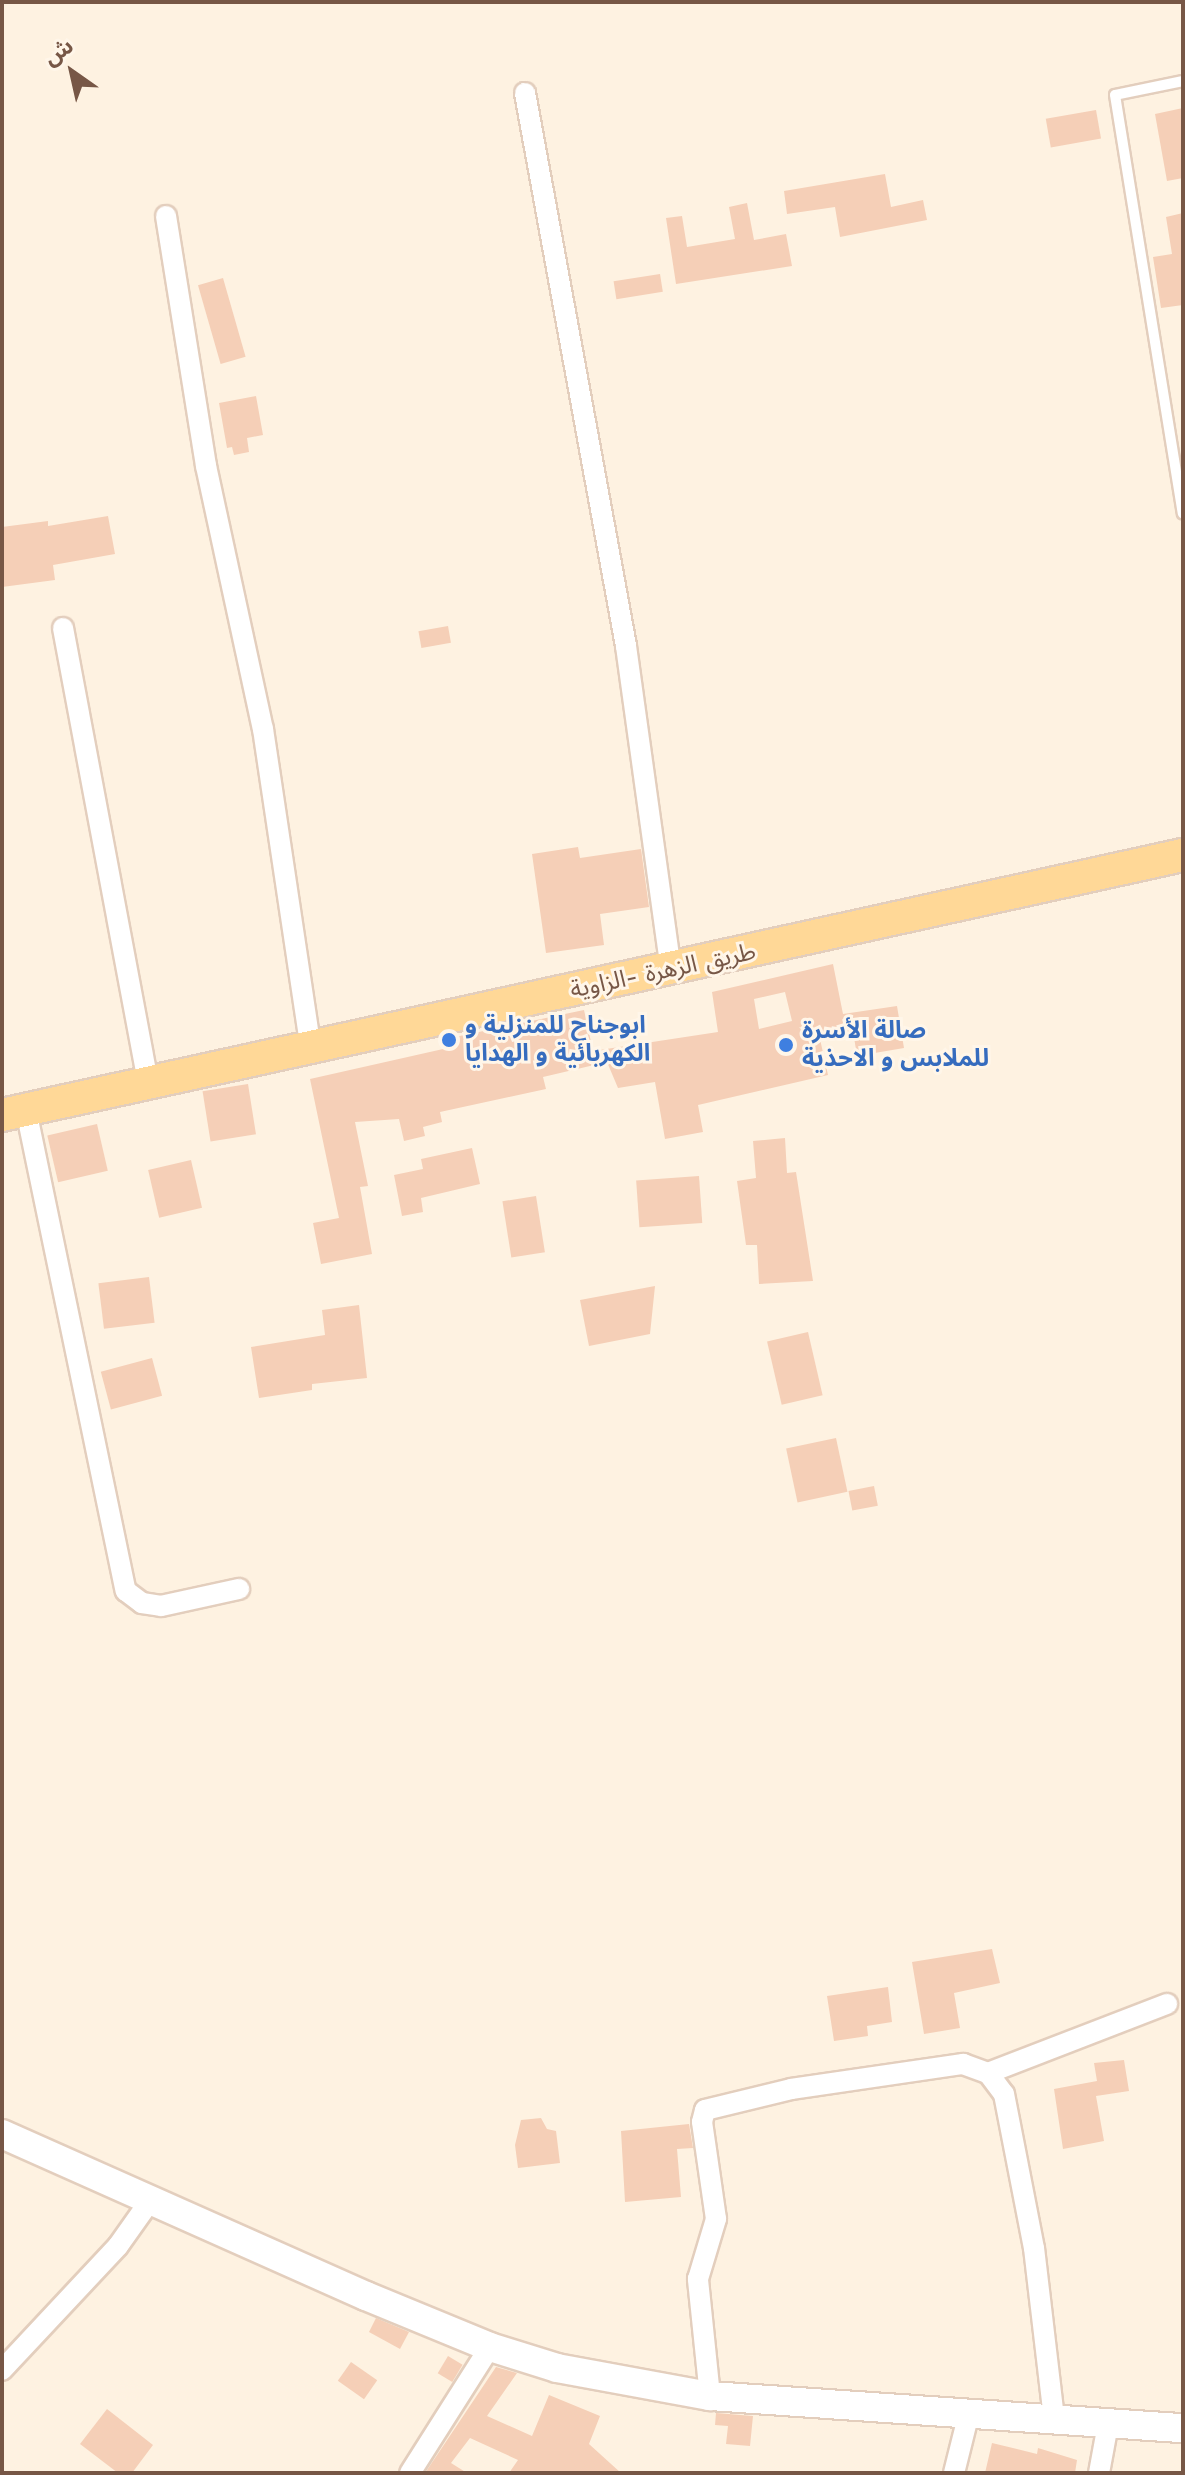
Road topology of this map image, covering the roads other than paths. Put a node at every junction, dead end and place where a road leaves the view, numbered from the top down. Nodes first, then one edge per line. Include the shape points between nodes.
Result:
1 (1183, 81) edge
2 (525, 93) dead end
3 (166, 216) dead end
4 (1183, 514) edge
5 (63, 628) dead end
6 (1183, 855) edge
7 (671, 970) junction
8 (311, 1049) junction
9 (148, 1083) junction
10 (14, 1112) edge
11 (239, 1589) dead end
12 (1167, 2004) dead end
13 (988, 2073) junction
14 (2, 2134) edge
15 (152, 2198) junction
16 (490, 2347) junction
17 (2, 2370) edge
18 (710, 2396) junction
19 (969, 2413) junction
20 (1054, 2418) junction
21 (1108, 2424) junction
22 (1183, 2428) edge
23 (410, 2473) edge
24 (954, 2473) edge
25 (1099, 2473) edge

1 - 4 lane via 1115,95
2 - 7 street via 626,646
3 - 8 street via 206,466 263,729
5 - 9 street
6 - 7 main road, طريق الزهرة -الزاوية
7 - 8 main road, طريق الزهرة -الزاوية
8 - 9 main road, طريق الزهرة -الزاوية
9 - 10 main road, طريق الزهرة -الزاوية
10 - 11 street via 126,1591 142,1603 161,1606
12 - 13 street
13 - 18 street via 976,2066 949,2065 791,2089 705,2110 702,2122 716,2219 698,2269
13 - 20 street via 1004,2094 1032,2235
14 - 15 main road
15 - 16 main road
15 - 17 street via 118,2246
16 - 18 main road via 557,2368
16 - 23 street
18 - 19 main road
19 - 20 main road
19 - 24 street
20 - 21 main road
21 - 22 main road
21 - 25 street

